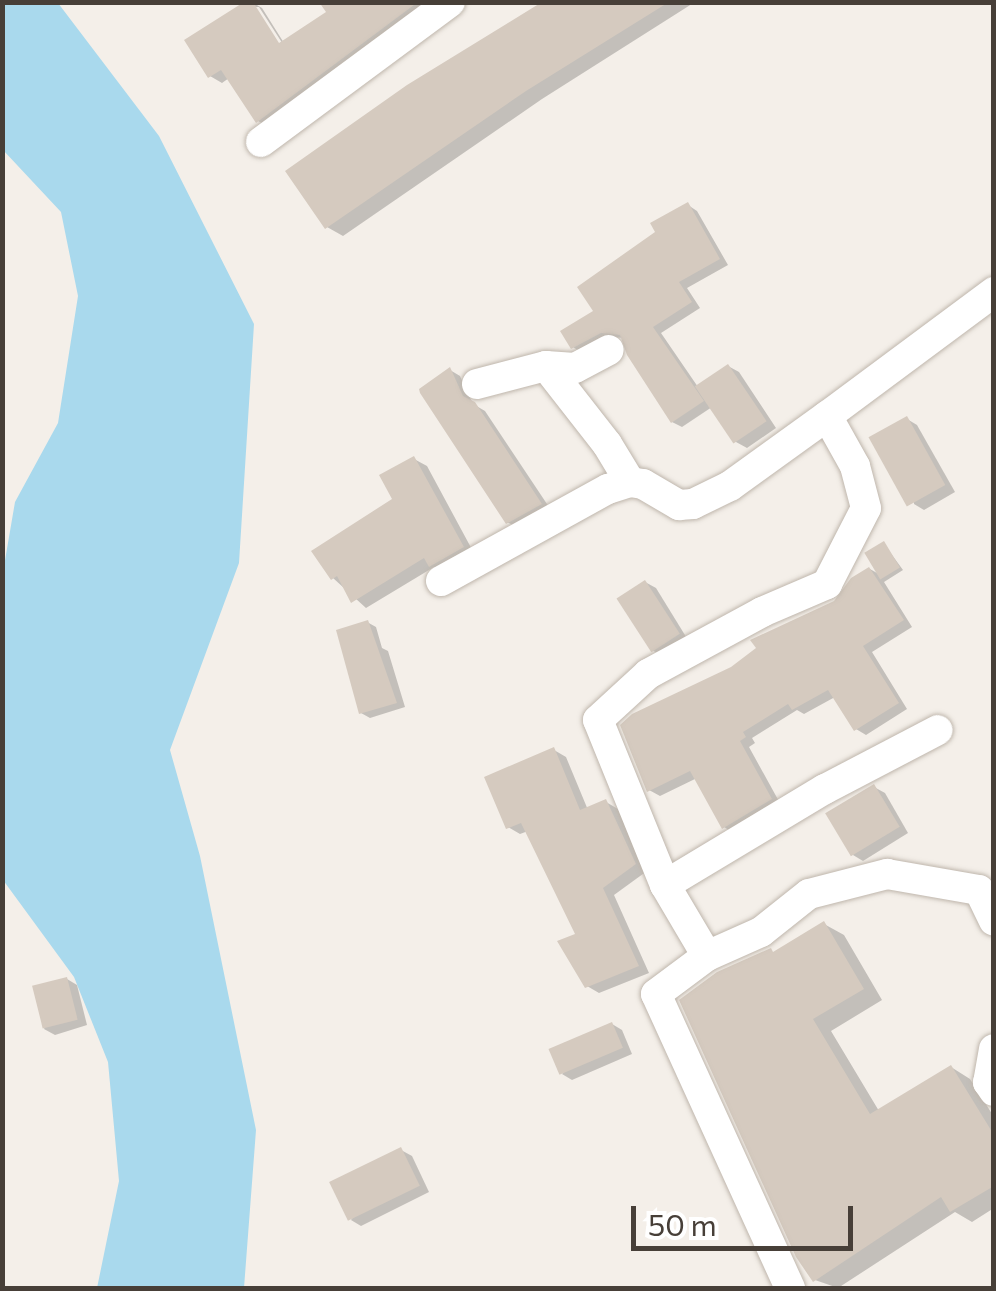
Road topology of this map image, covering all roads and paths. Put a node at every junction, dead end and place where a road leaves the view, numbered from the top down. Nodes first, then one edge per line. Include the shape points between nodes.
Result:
1 (450, 2) edge
2 (260, 142) dead end
3 (994, 292) edge
4 (610, 350) dead end
5 (546, 366) junction
6 (477, 384) dead end
7 (827, 416) junction
8 (630, 482) junction
9 (441, 582) dead end
10 (938, 730) dead end
11 (665, 884) junction
12 (994, 921) edge
13 (707, 956) junction
14 (994, 1049) edge
15 (994, 1091) edge
16 (790, 1288) edge

1 - 2 street
3 - 7 street
4 - 5 street via 575,368
5 - 6 street
5 - 8 street
7 - 8 street via 730,486 693,504 679,505
7 - 11 street via 855,466 866,508 827,584 648,674 598,720
8 - 9 street
10 - 11 street
11 - 13 street
12 - 13 street via 979,890 887,874 809,894 761,932
13 - 16 street via 656,994
14 - 15 street via 988,1082

